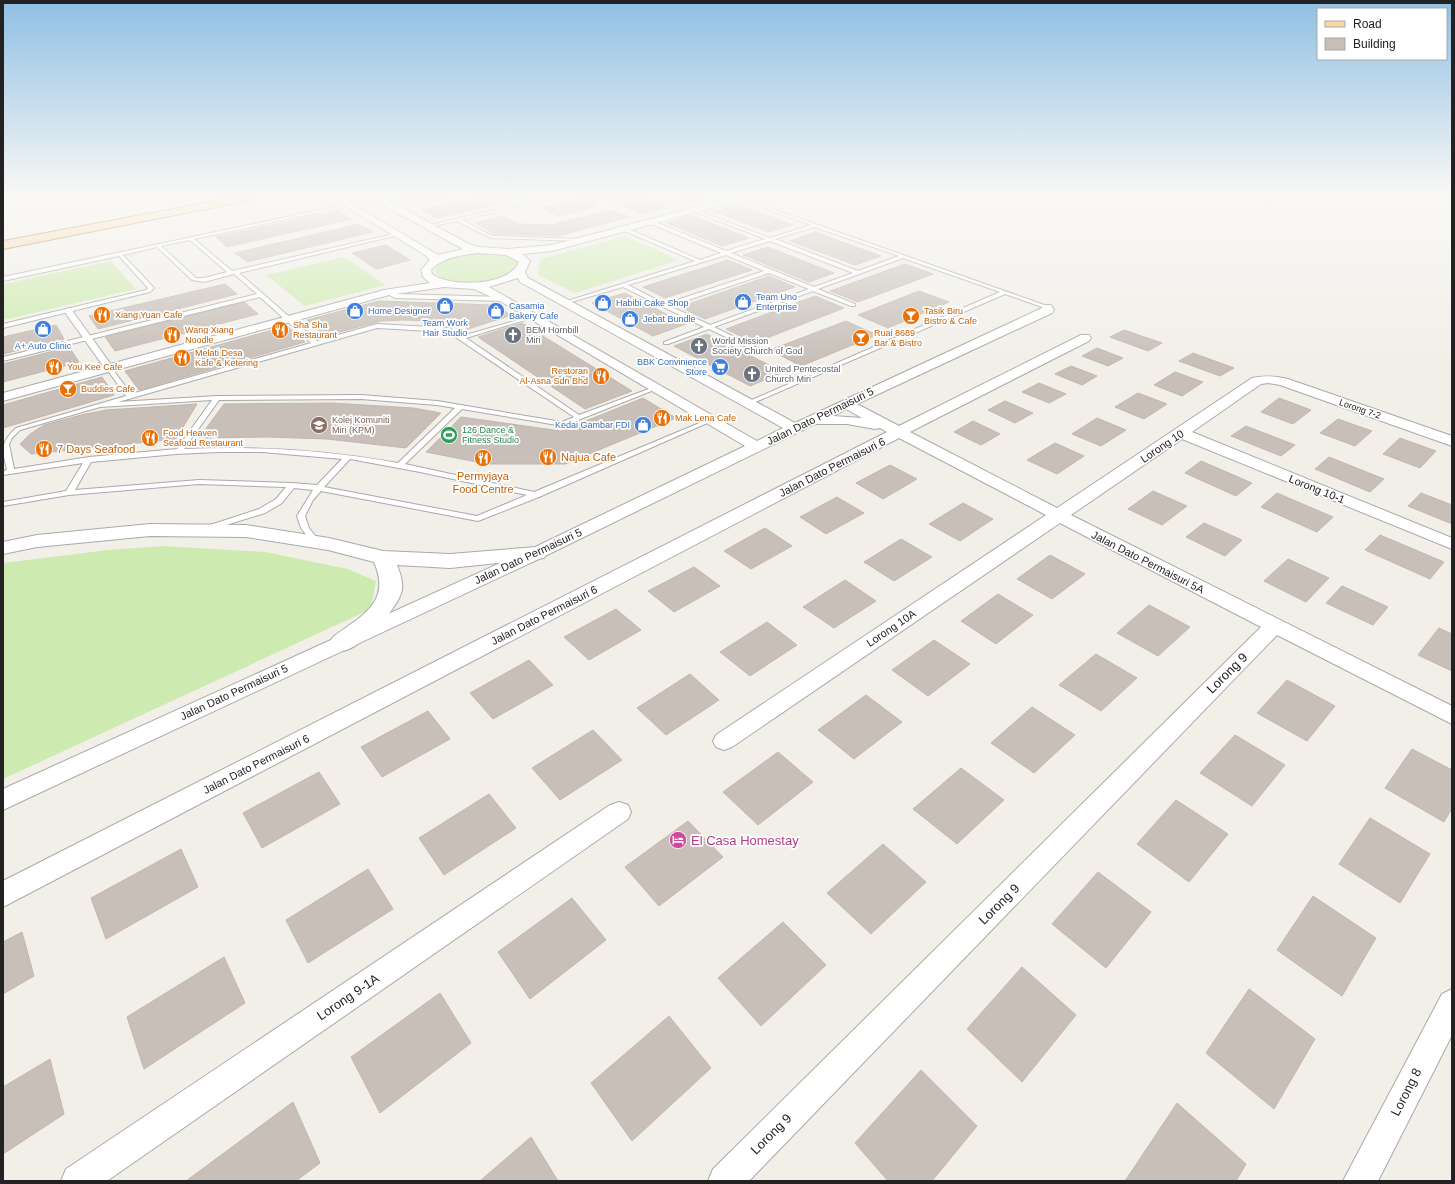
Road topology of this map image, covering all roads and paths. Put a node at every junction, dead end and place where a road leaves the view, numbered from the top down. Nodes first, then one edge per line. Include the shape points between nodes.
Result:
1 (128, 252) edge
2 (165, 252) edge
3 (208, 252) edge
4 (318, 252) edge
5 (427, 252) edge
6 (462, 252) edge
7 (508, 252) edge
8 (545, 252) edge
9 (678, 252) edge
10 (804, 252) edge
11 (893, 252) edge
12 (726, 253) joint
13 (120, 254) junction
14 (904, 256) junction
15 (436, 260) junction
16 (699, 261) junction
17 (522, 267) junction
18 (769, 271) junction
19 (233, 272) junction
20 (858, 273) junction
21 (427, 275) junction
22 (3, 278) edge
23 (444, 284) junction
24 (476, 285) junction
25 (623, 285) junction
26 (814, 290) junction
27 (388, 292) junction
28 (1005, 292) junction
29 (262, 295) junction
30 (504, 299) junction
31 (566, 303) junction
32 (665, 306) junction
33 (853, 306) dead end
34 (1047, 307) joint
35 (68, 311) junction
36 (533, 316) junction
37 (288, 320) junction
38 (3, 326) edge
39 (710, 328) junction
40 (88, 338) junction
41 (461, 338) junction
42 (1085, 338) dead end
43 (666, 343) dead end
44 (316, 344) junction
45 (755, 350) dead end
46 (3, 360) edge
47 (108, 368) junction
48 (1268, 379) joint
49 (893, 381) junction
50 (656, 388) junction
51 (3, 397) edge
52 (130, 397) junction
53 (217, 398) junction
54 (749, 403) junction
55 (846, 404) junction
56 (100, 405) junction
57 (459, 408) junction
58 (580, 418) junction
59 (710, 420) junction
60 (812, 420) junction
61 (893, 427) junction
62 (795, 429) junction
63 (1181, 433) junction
64 (1452, 441) edge
65 (757, 447) junction
66 (180, 450) junction
67 (348, 457) junction
68 (89, 459) junction
69 (400, 466) junction
70 (7, 472) edge
71 (292, 485) junction
72 (319, 488) junction
73 (69, 493) junction
74 (536, 495) junction
75 (3, 504) edge
76 (1058, 515) junction
77 (203, 531) junction
78 (316, 542) junction
79 (1452, 544) edge
80 (3, 548) edge
81 (537, 553) junction
82 (383, 558) junction
83 (1274, 626) junction
84 (341, 643) junction
85 (1452, 716) edge
86 (724, 741) dead end
87 (3, 800) edge
88 (618, 812) dead end
89 (3, 895) edge
90 (1452, 1004) edge
91 (78, 1181) edge
92 (725, 1181) edge
93 (1360, 1181) edge

1 - 13 lane
2 - 19 lane via 194,279 204,280
3 - 19 lane
4 - 19 lane
5 - 15 street
6 - 15 street
7 - 17 street via 522,258
8 - 17 street
9 - 16 lane
10 - 20 lane
11 - 14 lane
12 - 16 lane
12 - 18 lane
13 - 22 lane
13 - 35 lane via 151,288 148,291
14 - 20 lane
14 - 28 lane
15 - 21 street via 426,270
16 - 25 lane
17 - 24 street via 494,283
17 - 31 street via 524,280
18 - 26 lane
18 - 32 lane
19 - 29 lane
20 - 26 lane
21 - 23 street
21 - 27 street
23 - 24 street
23 - 27 street
24 - 30 street
25 - 31 lane
25 - 32 lane
26 - 33 lane
26 - 39 lane
27 - 30 lane via 395,296
27 - 37 street
28 - 34 lane
28 - 54 lane
29 - 37 lane
29 - 40 lane
30 - 36 street
31 - 54 street
32 - 39 lane
34 - 49 street, Jalan Dato Permaisuri 5 via 1048,310
35 - 38 lane
35 - 40 street
36 - 41 lane
36 - 50 street
37 - 44 lane
37 - 47 street
39 - 43 lane
39 - 45 lane
40 - 46 lane
40 - 47 street
41 - 44 lane via 449,330 377,326
41 - 58 lane
42 - 61 street, Jalan Dato Permaisuri 6
44 - 52 lane
47 - 51 street
47 - 52 lane
48 - 63 street, Lorong 10 via 1257,381
48 - 64 street, Lorong 7-2
49 - 55 street, Jalan Dato Permaisuri 5
49 - 61 street via 877,402 879,413
50 - 58 lane
50 - 59 street
52 - 56 lane
53 - 56 lane
53 - 57 lane via 361,397
53 - 66 lane
54 - 62 street
55 - 60 street, Jalan Dato Permaisuri 5
55 - 61 street, Jalan Dato Permaisuri 5A
56 - 70 lane via 18,429 5,444
57 - 58 lane via 563,424
57 - 69 lane
59 - 65 street
59 - 74 lane
60 - 61 street via 847,420
60 - 62 street, Jalan Dato Permaisuri 5
61 - 76 street, Jalan Dato Permaisuri 5A
61 - 89 street, Jalan Dato Permaisuri 6
62 - 65 street, Jalan Dato Permaisuri 5
63 - 76 street, Lorong 10
63 - 79 street, Lorong 10-1
65 - 81 street, Jalan Dato Permaisuri 5
66 - 67 lane via 260,450
66 - 68 lane
67 - 69 lane
67 - 72 lane
68 - 70 lane
68 - 73 lane
69 - 74 lane
71 - 72 lane
71 - 73 lane via 199,482
71 - 77 lane via 279,501 262,511
72 - 74 lane via 478,519
72 - 78 lane via 301,516 305,528
73 - 75 lane
76 - 83 street, Jalan Dato Permaisuri 5A
76 - 86 street, Lorong 10A
77 - 78 street via 246,531
77 - 80 street via 150,530 37,541
78 - 82 street
81 - 82 street via 450,561
81 - 84 street, Jalan Dato Permaisuri 5
82 - 84 street via 391,578 391,597 378,614
83 - 85 street, Jalan Dato Permaisuri 5A
83 - 92 street, Lorong 9
84 - 87 street, Jalan Dato Permaisuri 5
88 - 91 street, Lorong 9-1A
90 - 93 street, Lorong 8

